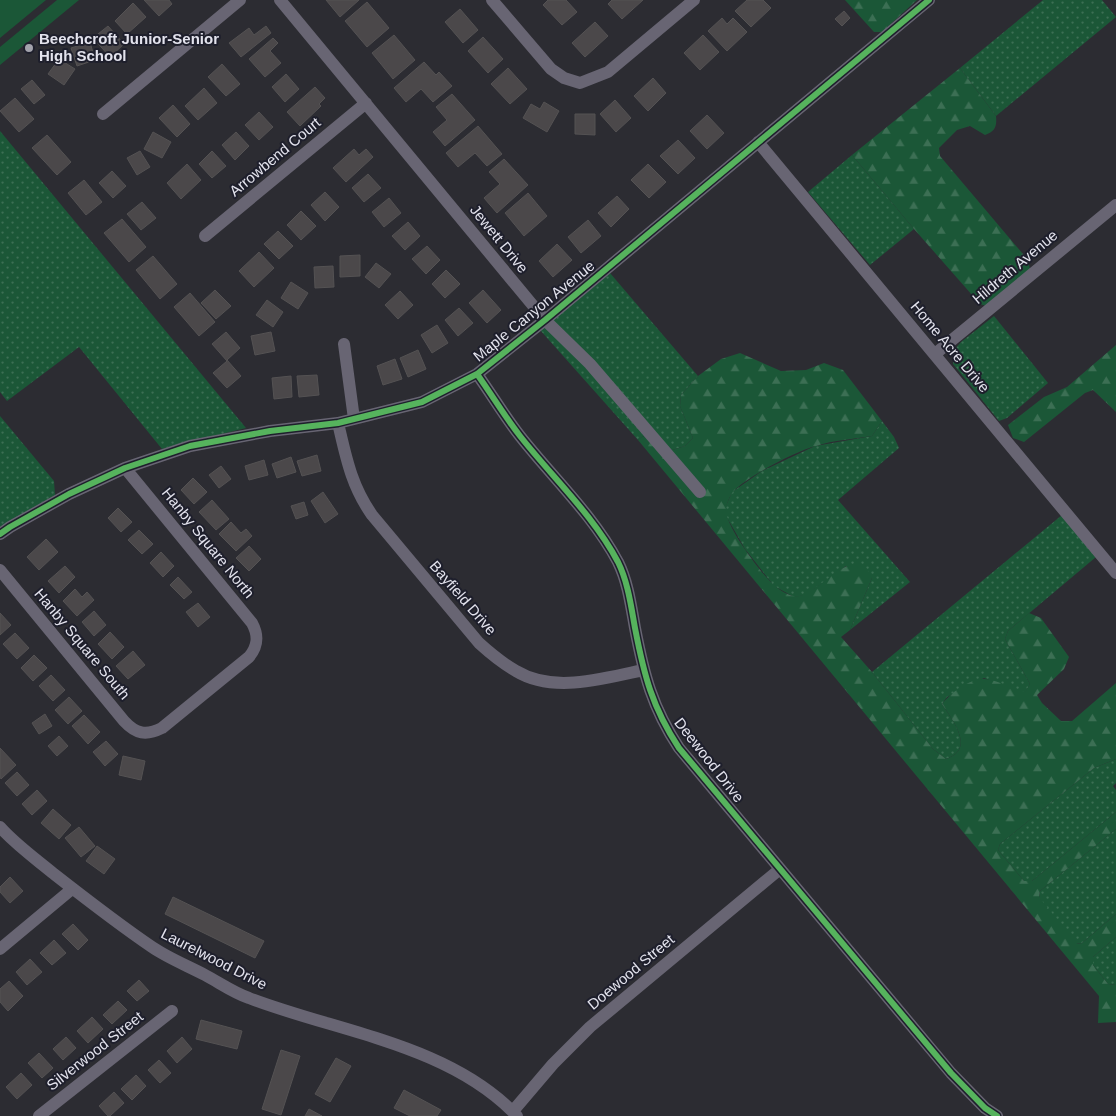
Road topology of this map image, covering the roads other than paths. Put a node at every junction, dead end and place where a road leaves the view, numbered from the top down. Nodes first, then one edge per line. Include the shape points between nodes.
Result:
1 (240, 0) edge
2 (280, 0) edge
3 (492, 0) edge
4 (694, 0) edge
5 (929, 0) edge
6 (366, 103) junction
7 (103, 114) dead end
8 (758, 142) junction
9 (1116, 205) edge
10 (205, 236) dead end
11 (545, 320) junction
12 (344, 344) dead end
13 (935, 354) junction
14 (477, 374) junction
15 (354, 419) junction
16 (338, 423) junction
17 (124, 468) junction
18 (700, 492) dead end
19 (0, 534) edge
20 (0, 570) edge
21 (1116, 573) edge
22 (644, 670) junction
23 (142, 734) joint
24 (0, 827) edge
25 (780, 869) junction
26 (72, 889) junction
27 (0, 949) edge
28 (172, 1011) dead end
29 (515, 1114) edge
30 (39, 1116) edge
31 (997, 1116) edge

1 - 7 street
2 - 6 street, Jewett Drive
3 - 4 street via 552,69 564,78 580,83 608,72
5 - 8 street, Maple Canyon Avenue
6 - 10 street, Arrowbend Court
6 - 11 street, Jewett Drive
8 - 11 street, Maple Canyon Avenue
8 - 13 street, Home Acre Drive
9 - 13 street, Hildreth Avenue
11 - 14 street, Maple Canyon Avenue
11 - 18 street, Jewett Drive via 590,364
12 - 15 street
13 - 21 street, Home Acre Drive
14 - 15 street, Maple Canyon Avenue via 422,402
14 - 22 street, Deewood Drive via 519,435 603,537 618,562 625,577
15 - 16 street, Maple Canyon Avenue
16 - 17 street, Maple Canyon Avenue via 270,431 190,446
16 - 22 street, Bayfield Drive via 346,461 360,498 479,643 494,656 535,680 555,683
17 - 19 street, Maple Canyon Avenue via 69,494
17 - 23 street, Hanby Square North via 257,632 257,642 248,657 162,728
20 - 23 street, Hanby Square South via 124,721
22 - 25 street, Deewood Drive via 655,705 679,748
24 - 26 street, Laurelwood Drive via 10,839
25 - 29 street, Doewood Street via 590,1026 553,1064
25 - 31 street, Deewood Drive via 951,1073
26 - 27 street
26 - 29 street, Laurelwood Drive via 153,948 247,998 369,1036 438,1062 483,1087
28 - 30 street, Silverwood Street

